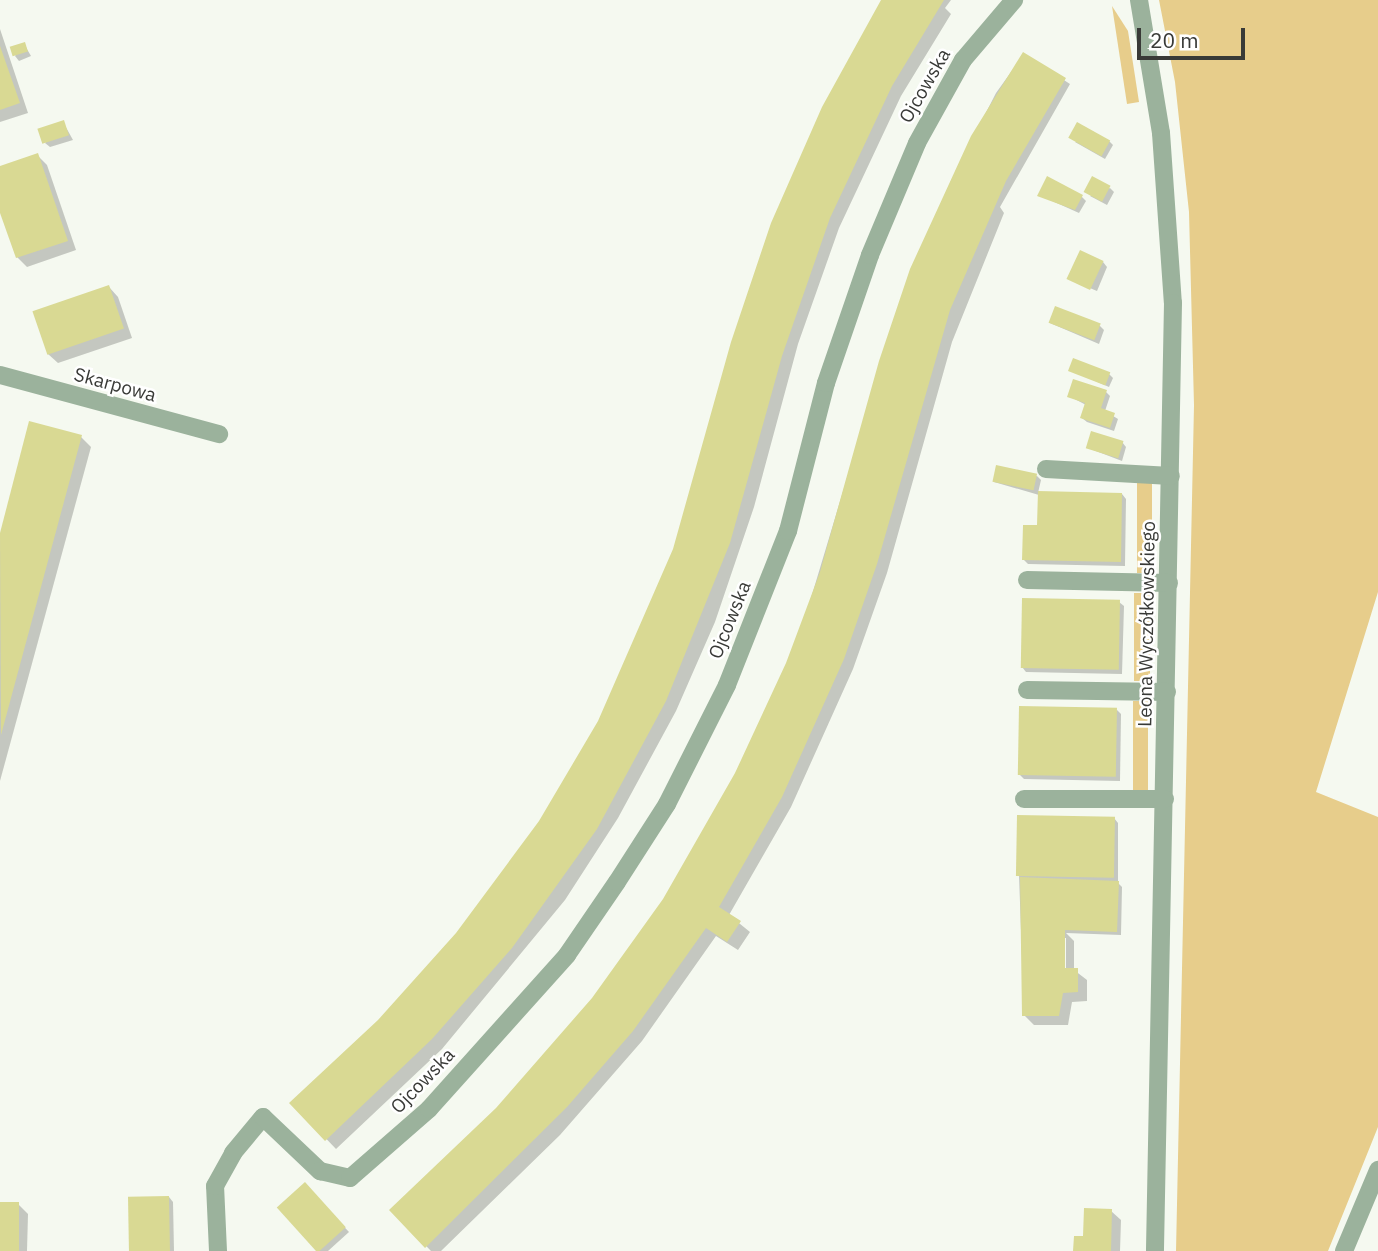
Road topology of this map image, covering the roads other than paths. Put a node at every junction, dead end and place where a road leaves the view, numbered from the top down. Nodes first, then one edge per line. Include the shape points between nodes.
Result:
1 (1014, 0) edge
2 (1139, 0) edge
3 (0, 375) edge
4 (219, 434) dead end
5 (1046, 469) dead end
6 (1171, 476) junction
7 (1027, 580) dead end
8 (1169, 583) junction
9 (1027, 690) dead end
10 (1167, 692) junction
11 (1024, 799) dead end
12 (1165, 799) junction
13 (1378, 1170) edge
14 (218, 1251) edge
15 (1156, 1251) edge
16 (1344, 1251) edge

1 - 14 street, Ojcowska via 963,60 917,143 870,254 826,383 788,531 727,685 667,804 567,955 429,1109 350,1178 320,1171 263,1117 233,1153 215,1186
2 - 6 street, Leona Wyczółkowskiego via 1167,193 1173,303
3 - 4 street, Skarpowa
5 - 6 street
6 - 8 street, Leona Wyczółkowskiego
7 - 8 street
8 - 10 street, Leona Wyczółkowskiego
9 - 10 street
10 - 12 street, Leona Wyczółkowskiego
11 - 12 street
12 - 15 street, Leona Wyczółkowskiego
13 - 16 street

